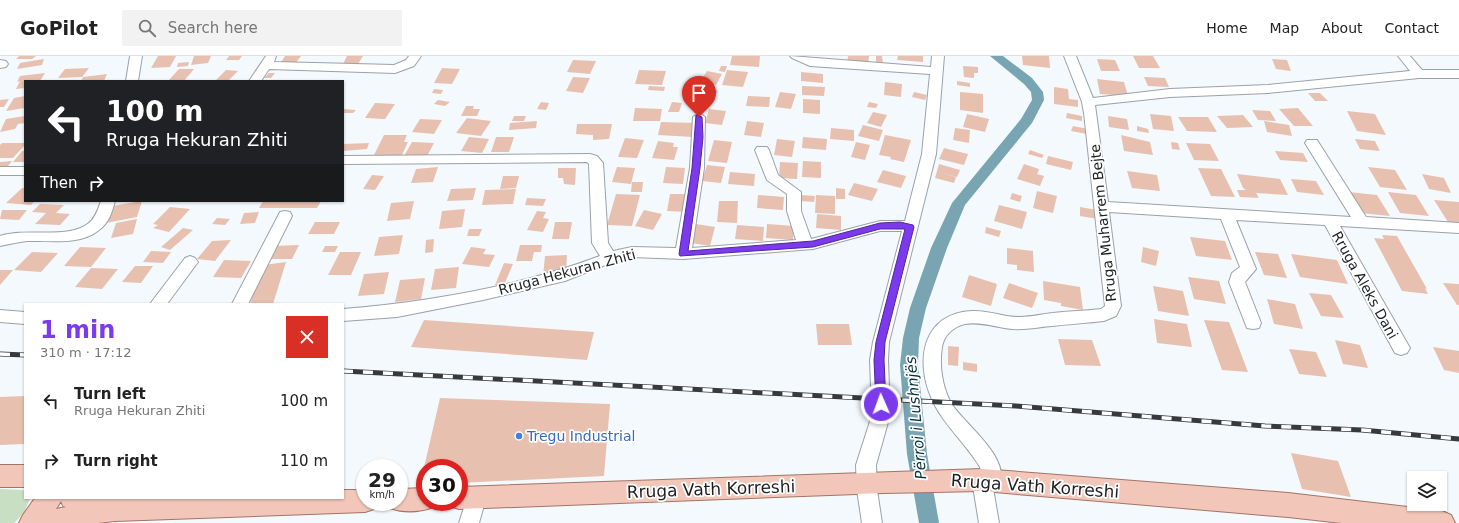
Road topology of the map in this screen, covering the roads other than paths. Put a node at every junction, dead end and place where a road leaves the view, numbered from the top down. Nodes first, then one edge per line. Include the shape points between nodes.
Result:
1 (136, 56) edge
2 (414, 56) edge
3 (796, 56) edge
4 (1070, 56) edge
5 (1404, 56) edge
6 (269, 61) edge
7 (937, 63) edge
8 (1419, 74) junction
9 (1459, 74) edge
10 (132, 80) edge
11 (256, 80) edge
12 (1088, 102) junction
13 (699, 117) dead end
14 (1312, 143) dead end
15 (762, 150) dead end
16 (344, 160) edge
17 (24, 171) edge
18 (0, 172) edge
19 (108, 202) edge
20 (1102, 207) junction
21 (1226, 214) junction
22 (285, 216) dead end
23 (1330, 220) junction
24 (1361, 221) junction
25 (910, 227) junction
26 (1459, 228) edge
27 (0, 242) edge
28 (805, 244) junction
29 (683, 254) junction
30 (609, 258) junction
31 (190, 262) dead end
32 (159, 303) edge
33 (241, 303) edge
34 (344, 315) edge
35 (0, 316) edge
36 (24, 318) edge
37 (1253, 323) dead end
38 (1401, 348) dead end
39 (0, 476) edge
40 (24, 476) edge
41 (980, 480) junction
42 (875, 482) junction
43 (468, 498) edge
44 (49, 499) edge
45 (76, 499) edge
46 (356, 501) edge
47 (128, 508) junction
48 (32, 523) edge
49 (50, 523) edge
50 (469, 523) edge
51 (872, 523) edge
52 (989, 523) edge
53 (1442, 523) edge

1 - 10 street
2 - 6 street via 410,63 396,69
3 - 7 street via 810,62
4 - 12 street, Rruga Muharrem Bejte
5 - 8 street
6 - 11 street
7 - 25 street via 929,154
8 - 9 street
8 - 12 street via 1268,89 1170,93
12 - 20 street, Rruga Muharrem Bejte
13 - 29 street via 700,137
14 - 24 street, Rruga Aleks Dani
15 - 28 street via 772,176 794,192 794,211
16 - 30 street via 585,157 592,159 596,163 600,242
17 - 18 street
19 - 27 street via 99,224 86,232 72,236 14,237
20 - 21 street, Rruga Aleks Dani
20 - 41 street, Rruga Muharrem Bejte via 1113,306 1110,312 1104,316 1026,323 977,317 964,318 942,330 935,344 931,368 938,395 958,427 984,456
21 - 23 street, Rruga Aleks Dani
21 - 37 street via 1248,268 1238,277 1237,282
22 - 33 street
23 - 24 street, Rruga Aleks Dani
23 - 38 street, Rruga Aleks Dani
24 - 26 street, Rruga Aleks Dani
25 - 28 street, Rruga Hekuran Zhiti via 880,226
25 - 42 street via 881,342 880,423 867,458
28 - 29 street, Rruga Hekuran Zhiti
29 - 30 street, Rruga Hekuran Zhiti via 632,252
30 - 34 street, Rruga Hekuran Zhiti via 565,275 483,294 397,311
31 - 32 street
35 - 36 street
39 - 40 main road
41 - 42 main road, Rruga Vath Korreshi
41 - 52 street, Rruga Muharrem Bejte
41 - 53 main road, Rruga Vath Korreshi via 1288,506
42 - 43 main road, Rruga Vath Korreshi
42 - 51 street
43 - 50 street
44 - 48 main road
45 - 47 main road
46 - 47 main road
47 - 49 main road via 93,512

